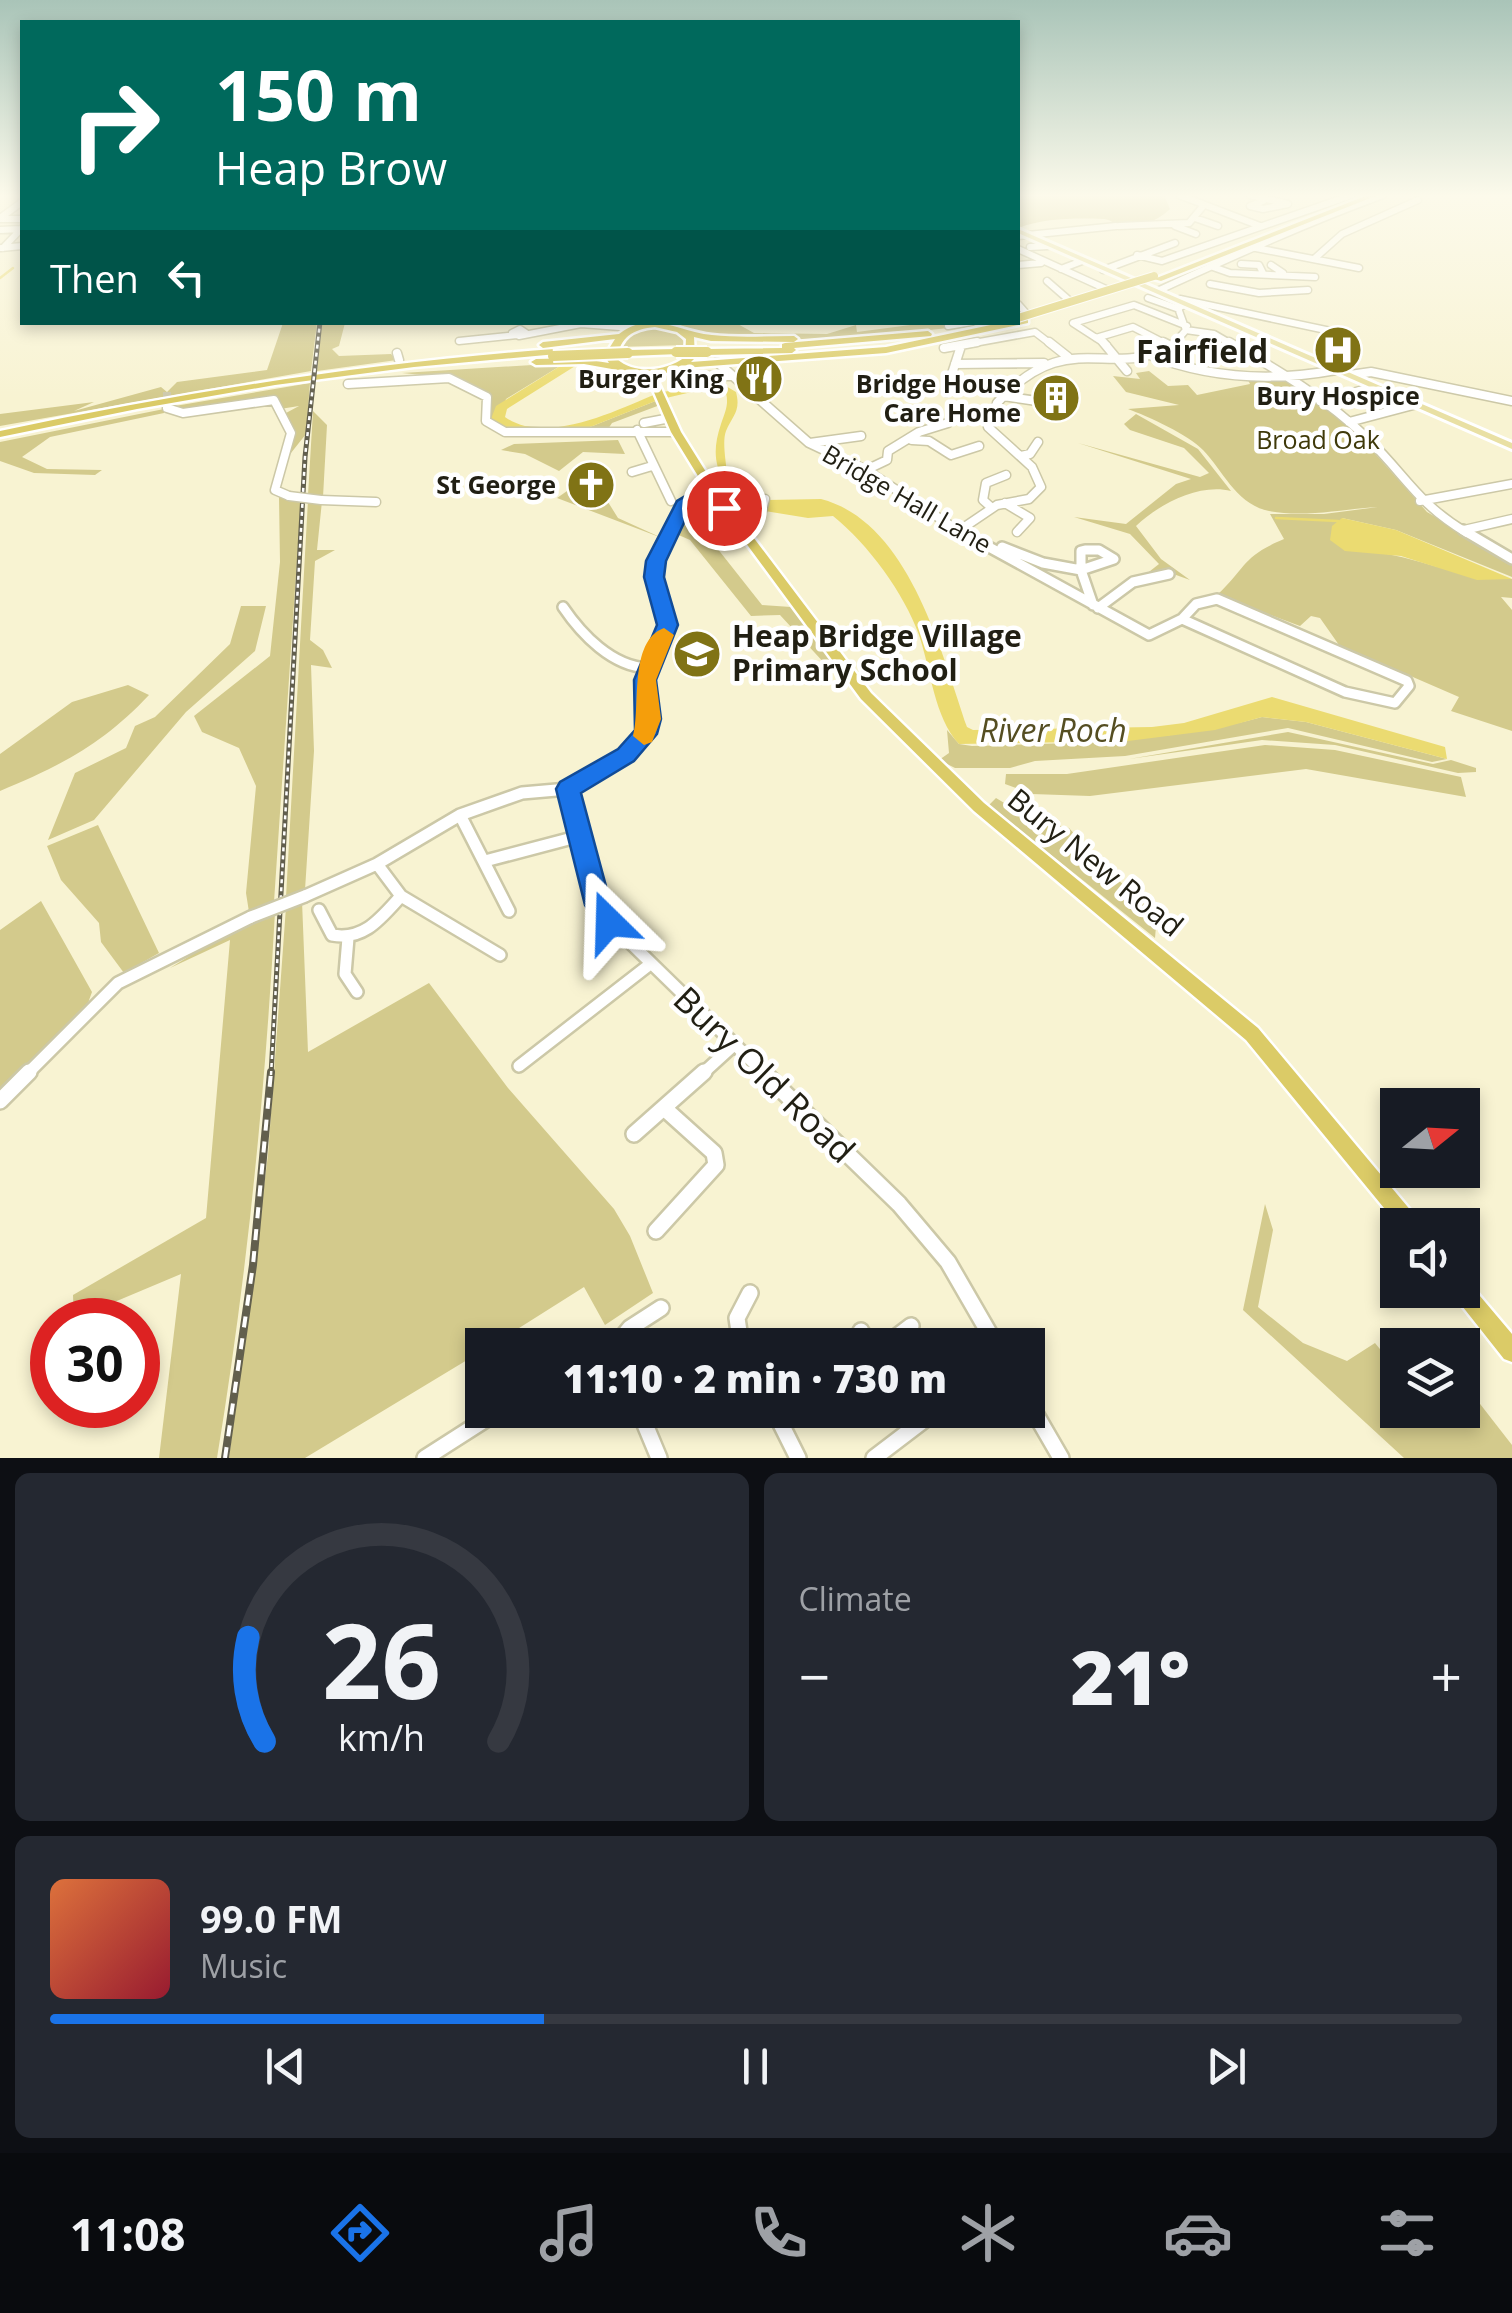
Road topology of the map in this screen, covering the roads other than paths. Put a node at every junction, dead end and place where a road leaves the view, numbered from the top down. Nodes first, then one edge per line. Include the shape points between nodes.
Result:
1 (1047, 263) edge
2 (1076, 263) edge
3 (1087, 263) edge
4 (1119, 263) edge
5 (1191, 263) edge
6 (1193, 263) edge
7 (1217, 263) edge
8 (1334, 263) edge
9 (1241, 264) dead end
10 (1213, 267) junction
11 (1264, 267) junction
12 (1359, 268) dead end
13 (1061, 269) junction
14 (1103, 270) junction
15 (1242, 274) junction
16 (1156, 277) junction
17 (1047, 282) dead end
18 (1210, 284) dead end
19 (1239, 289) junction
20 (1152, 295) junction
21 (1070, 300) junction
22 (1179, 305) junction
23 (1020, 318) edge
24 (577, 325) edge
25 (967, 325) edge
26 (987, 325) edge
27 (991, 325) edge
28 (636, 326) edge
29 (676, 328) edge
30 (1187, 328) junction
31 (520, 329) edge
32 (616, 330) edge
33 (1340, 333) dead end
34 (950, 335) junction
35 (1096, 338) junction
36 (459, 341) dead end
37 (962, 346) junction
38 (1171, 346) junction
39 (1146, 354) junction
40 (554, 356) junction
41 (1068, 357) junction
42 (1118, 357) junction
43 (1214, 361) dead end
44 (723, 362) junction
45 (955, 364) junction
46 (1044, 364) junction
47 (623, 368) junction
48 (677, 368) junction
49 (354, 370) junction
50 (1336, 370) junction
51 (1127, 371) dead end
52 (1213, 373) junction
53 (396, 374) junction
54 (732, 376) junction
55 (1350, 376) junction
56 (1290, 378) junction
57 (348, 384) dead end
58 (1376, 387) junction
59 (946, 392) dead end
60 (660, 395) junction
61 (1320, 400) junction
62 (999, 401) junction
63 (1512, 402) edge
64 (1057, 404) dead end
65 (1416, 404) junction
66 (166, 408) dead end
67 (670, 418) junction
68 (948, 422) dead end
69 (1349, 422) junction
70 (640, 427) junction
71 (676, 432) junction
72 (861, 436) dead end
73 (0, 437) edge
74 (912, 440) junction
75 (1038, 442) dead end
76 (808, 443) junction
77 (1511, 445) edge
78 (979, 446) dead end
79 (1021, 456) junction
80 (652, 466) junction
81 (866, 470) junction
82 (632, 472) dead end
83 (1006, 475) dead end
84 (1512, 484) edge
85 (711, 489) junction
86 (766, 499) dead end
87 (671, 500) dead end
88 (1420, 500) junction
89 (376, 502) dead end
90 (1005, 503) junction
91 (992, 508) junction
92 (762, 512) dead end
93 (1512, 520) edge
94 (1462, 531) junction
95 (1017, 532) dead end
96 (964, 533) junction
97 (1512, 559) edge
98 (1169, 574) dead end
99 (563, 607) dead end
100 (1096, 607) junction
101 (1182, 619) junction
102 (647, 668) junction
103 (568, 789) junction
104 (460, 815) junction
105 (580, 836) junction
106 (485, 861) junction
107 (376, 864) junction
108 (402, 896) junction
109 (318, 910) dead end
110 (508, 911) dead end
111 (348, 938) junction
112 (500, 955) dead end
113 (649, 965) junction
114 (357, 992) dead end
115 (734, 1045) junction
116 (520, 1066) dead end
117 (0, 1101) edge
118 (664, 1108) junction
119 (634, 1134) dead end
120 (1396, 1208) edge
121 (656, 1231) dead end
122 (750, 1293) dead end
123 (662, 1308) dead end
124 (1477, 1308) edge
125 (910, 1326) dead end
126 (630, 1328) edge
127 (735, 1328) edge
128 (907, 1328) edge
129 (985, 1328) edge
130 (1512, 1351) edge
131 (473, 1428) edge
132 (646, 1428) edge
133 (783, 1428) edge
134 (903, 1428) edge
135 (1044, 1428) edge
136 (432, 1456) edge
137 (659, 1458) edge
138 (798, 1458) edge
139 (874, 1458) edge
140 (1061, 1458) edge

1 - 13 street
2 - 13 street
3 - 14 main road
4 - 14 street
5 - 16 highway
6 - 16 highway
7 - 10 street
8 - 12 street
9 - 11 street
10 - 15 street
10 - 20 street
11 - 15 street
11 - 19 street via 1312,283 1259,293
13 - 21 street via 1106,289
14 - 20 main road
15 - 19 street
16 - 23 highway, bridge
17 - 21 street
18 - 19 street
20 - 22 main road
21 - 23 street
22 - 30 street
22 - 33 street via 1224,306
22 - 50 main road
24 - 31 street
25 - 34 street
26 - 34 highway
27 - 34 highway
28 - 29 highway
28 - 32 highway
29 - 34 highway via 699,336
29 - 48 highway via 691,341 691,355
30 - 35 street via 1125,306 1073,323
30 - 38 street
30 - 56 street via 1214,334
31 - 36 street
32 - 47 highway via 611,358
32 - 49 highway
34 - 37 street
34 - 40 highway, bridge via 842,347
34 - 44 highway via 836,356
35 - 38 street via 1133,327
35 - 42 street
37 - 41 street via 1043,333
37 - 45 street
38 - 39 street
39 - 42 street
39 - 52 street
40 - 47 highway, bridge
40 - 49 highway
40 - 53 highway
41 - 42 street
41 - 46 street
42 - 51 street
43 - 52 street
44 - 48 highway
44 - 54 street, Bridge Hall Lane
45 - 46 street
45 - 59 street
46 - 62 street
47 - 48 highway
47 - 60 highway
48 - 54 street via 689,376
48 - 60 highway
49 - 73 highway via 167,398
50 - 55 main road
50 - 56 street
52 - 56 street
53 - 57 street
53 - 70 street via 456,379 487,397 486,420 504,432
53 - 73 highway via 167,404
54 - 76 street, Bridge Hall Lane
55 - 58 main road
55 - 63 street via 1371,372
56 - 61 street
58 - 61 street
58 - 65 main road
60 - 67 highway, Bury New Road
61 - 69 street
62 - 64 street
62 - 79 street via 988,427
65 - 69 street
65 - 77 main road
66 - 89 street, bridge via 184,413 274,400 291,432 275,490
67 - 70 street
67 - 71 highway, Bury New Road
68 - 74 street
69 - 88 street
70 - 71 street
70 - 80 street
71 - 85 highway, Bury New Road
72 - 76 street
74 - 78 street via 951,455
74 - 81 street
75 - 79 street
76 - 81 street, Bridge Hall Lane
79 - 90 street via 1042,487 1028,499
80 - 82 street
80 - 87 street
81 - 96 street, Bridge Hall Lane
83 - 91 street via 986,483 982,500
84 - 88 street
85 - 102 street via 680,509 656,561 667,625
85 - 120 highway, Bury New Road via 826,647 920,752 1252,1034
86 - 92 street
88 - 94 street
90 - 91 street
90 - 95 street via 1030,518
91 - 96 street
93 - 94 street
94 - 97 street
96 - 100 street, Bridge Hall Lane
96 - 100 street via 1066,571 1080,568
98 - 100 street via 1133,582
99 - 102 street via 582,636 632,667
100 - 101 street, Bridge Hall Lane via 1149,636
101 - 101 street via 1195,602 1228,602 1409,686 1395,703 1345,692
102 - 103 street via 649,719 642,739
103 - 104 street via 522,793
103 - 105 street, Bury Old Road
104 - 106 street
104 - 107 street
105 - 106 street
105 - 113 street, Bury Old Road via 598,905
106 - 110 street
107 - 108 street
107 - 117 street, bridge via 118,983
108 - 111 street via 376,925
108 - 112 street
109 - 111 street via 332,935
111 - 114 street via 346,974
113 - 115 street, Bury Old Road
113 - 116 street
115 - 118 street
115 - 129 street, Bury Old Road via 929,1237
118 - 119 street
118 - 121 street via 714,1153 716,1165
122 - 127 street via 737,1310
123 - 126 street
124 - 130 highway
125 - 128 street
131 - 136 street
132 - 137 street
133 - 138 street
134 - 139 street
135 - 140 street

